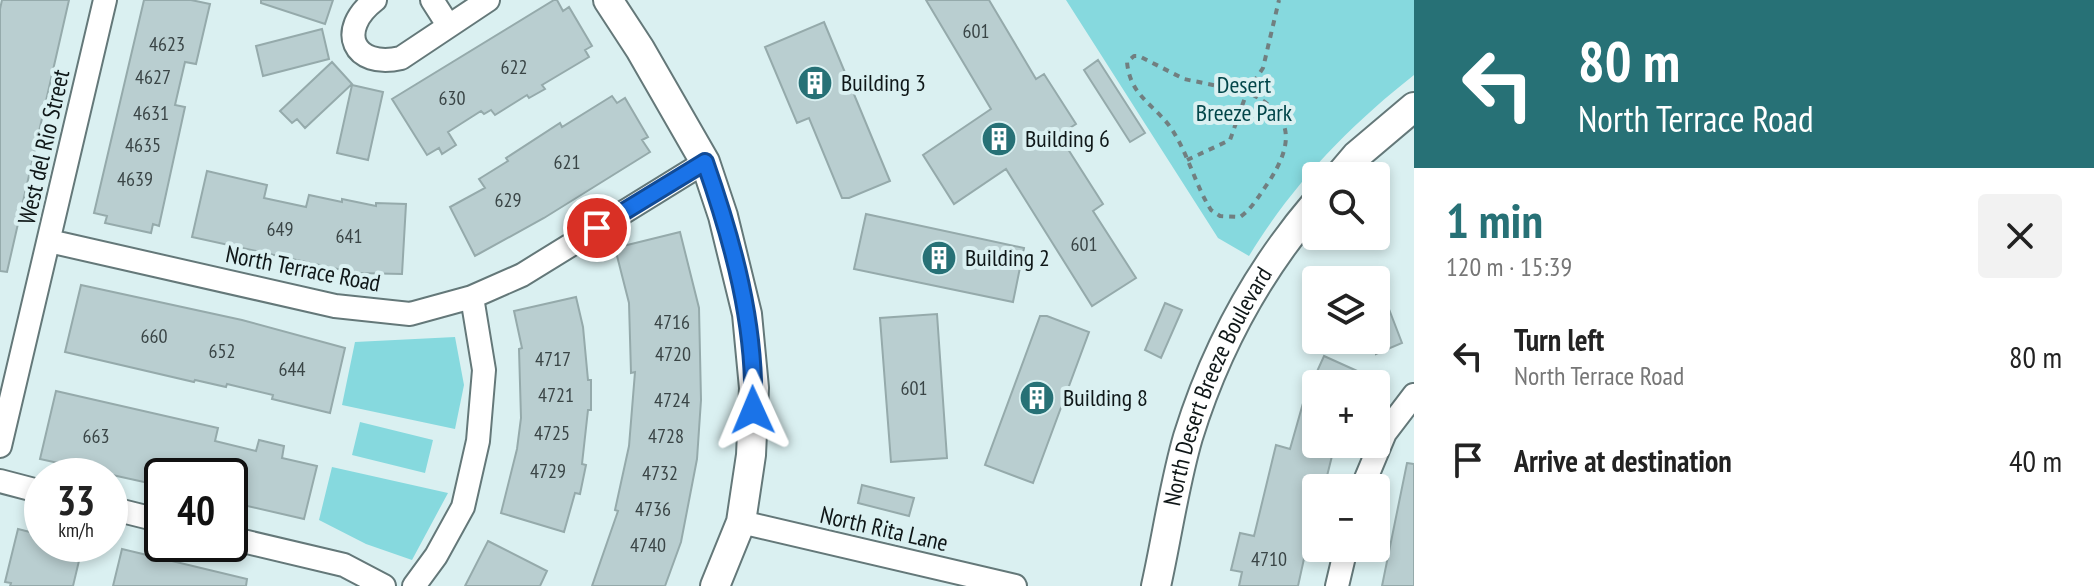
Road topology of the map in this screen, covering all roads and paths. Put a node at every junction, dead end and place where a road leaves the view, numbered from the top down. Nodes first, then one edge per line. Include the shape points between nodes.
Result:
1 (105, 0) edge
2 (375, 0) edge
3 (432, 0) edge
4 (488, 0) edge
5 (608, 0) edge
6 (1279, 0) edge
7 (448, 25) junction
8 (1247, 92) junction
9 (1414, 107) edge
10 (1187, 160) junction
11 (705, 162) junction
12 (1351, 162) edge
13 (1302, 220) edge
14 (49, 241) junction
15 (472, 297) junction
16 (1413, 395) edge
17 (0, 446) edge
18 (1368, 474) edge
19 (0, 481) edge
20 (24, 487) edge
21 (741, 522) junction
22 (248, 542) edge
23 (1343, 562) edge
24 (384, 586) edge
25 (414, 586) edge
26 (715, 586) edge
27 (1015, 586) edge
28 (1156, 586) edge
29 (1337, 586) edge

1 - 14 street, West del Rio Street
2 - 7 street via 358,16 353,31 355,47 366,57 385,62 401,58
3 - 7 street
4 - 7 street
5 - 11 street
6 - 8 path via 1263,68
8 - 10 path via 1230,140
8 - 10 path via 1275,109 1287,137 1280,163 1246,213 1215,214
8 - 10 path via 1184,79 1146,58 1129,59 1129,75 1138,93 1167,122
9 - 12 street
11 - 15 street, North Terrace Road via 522,275
11 - 21 street via 747,314 754,388
13 - 28 street, North Desert Breeze Boulevard via 1250,293 1212,369 1188,439
14 - 15 street, North Terrace Road via 335,306 410,314
14 - 17 street, West del Rio Street
15 - 25 street via 484,370 478,441 463,507
16 - 18 street via 1385,433
19 - 20 street
21 - 26 street
21 - 27 street, North Rita Lane
22 - 24 street via 344,565
23 - 29 street

